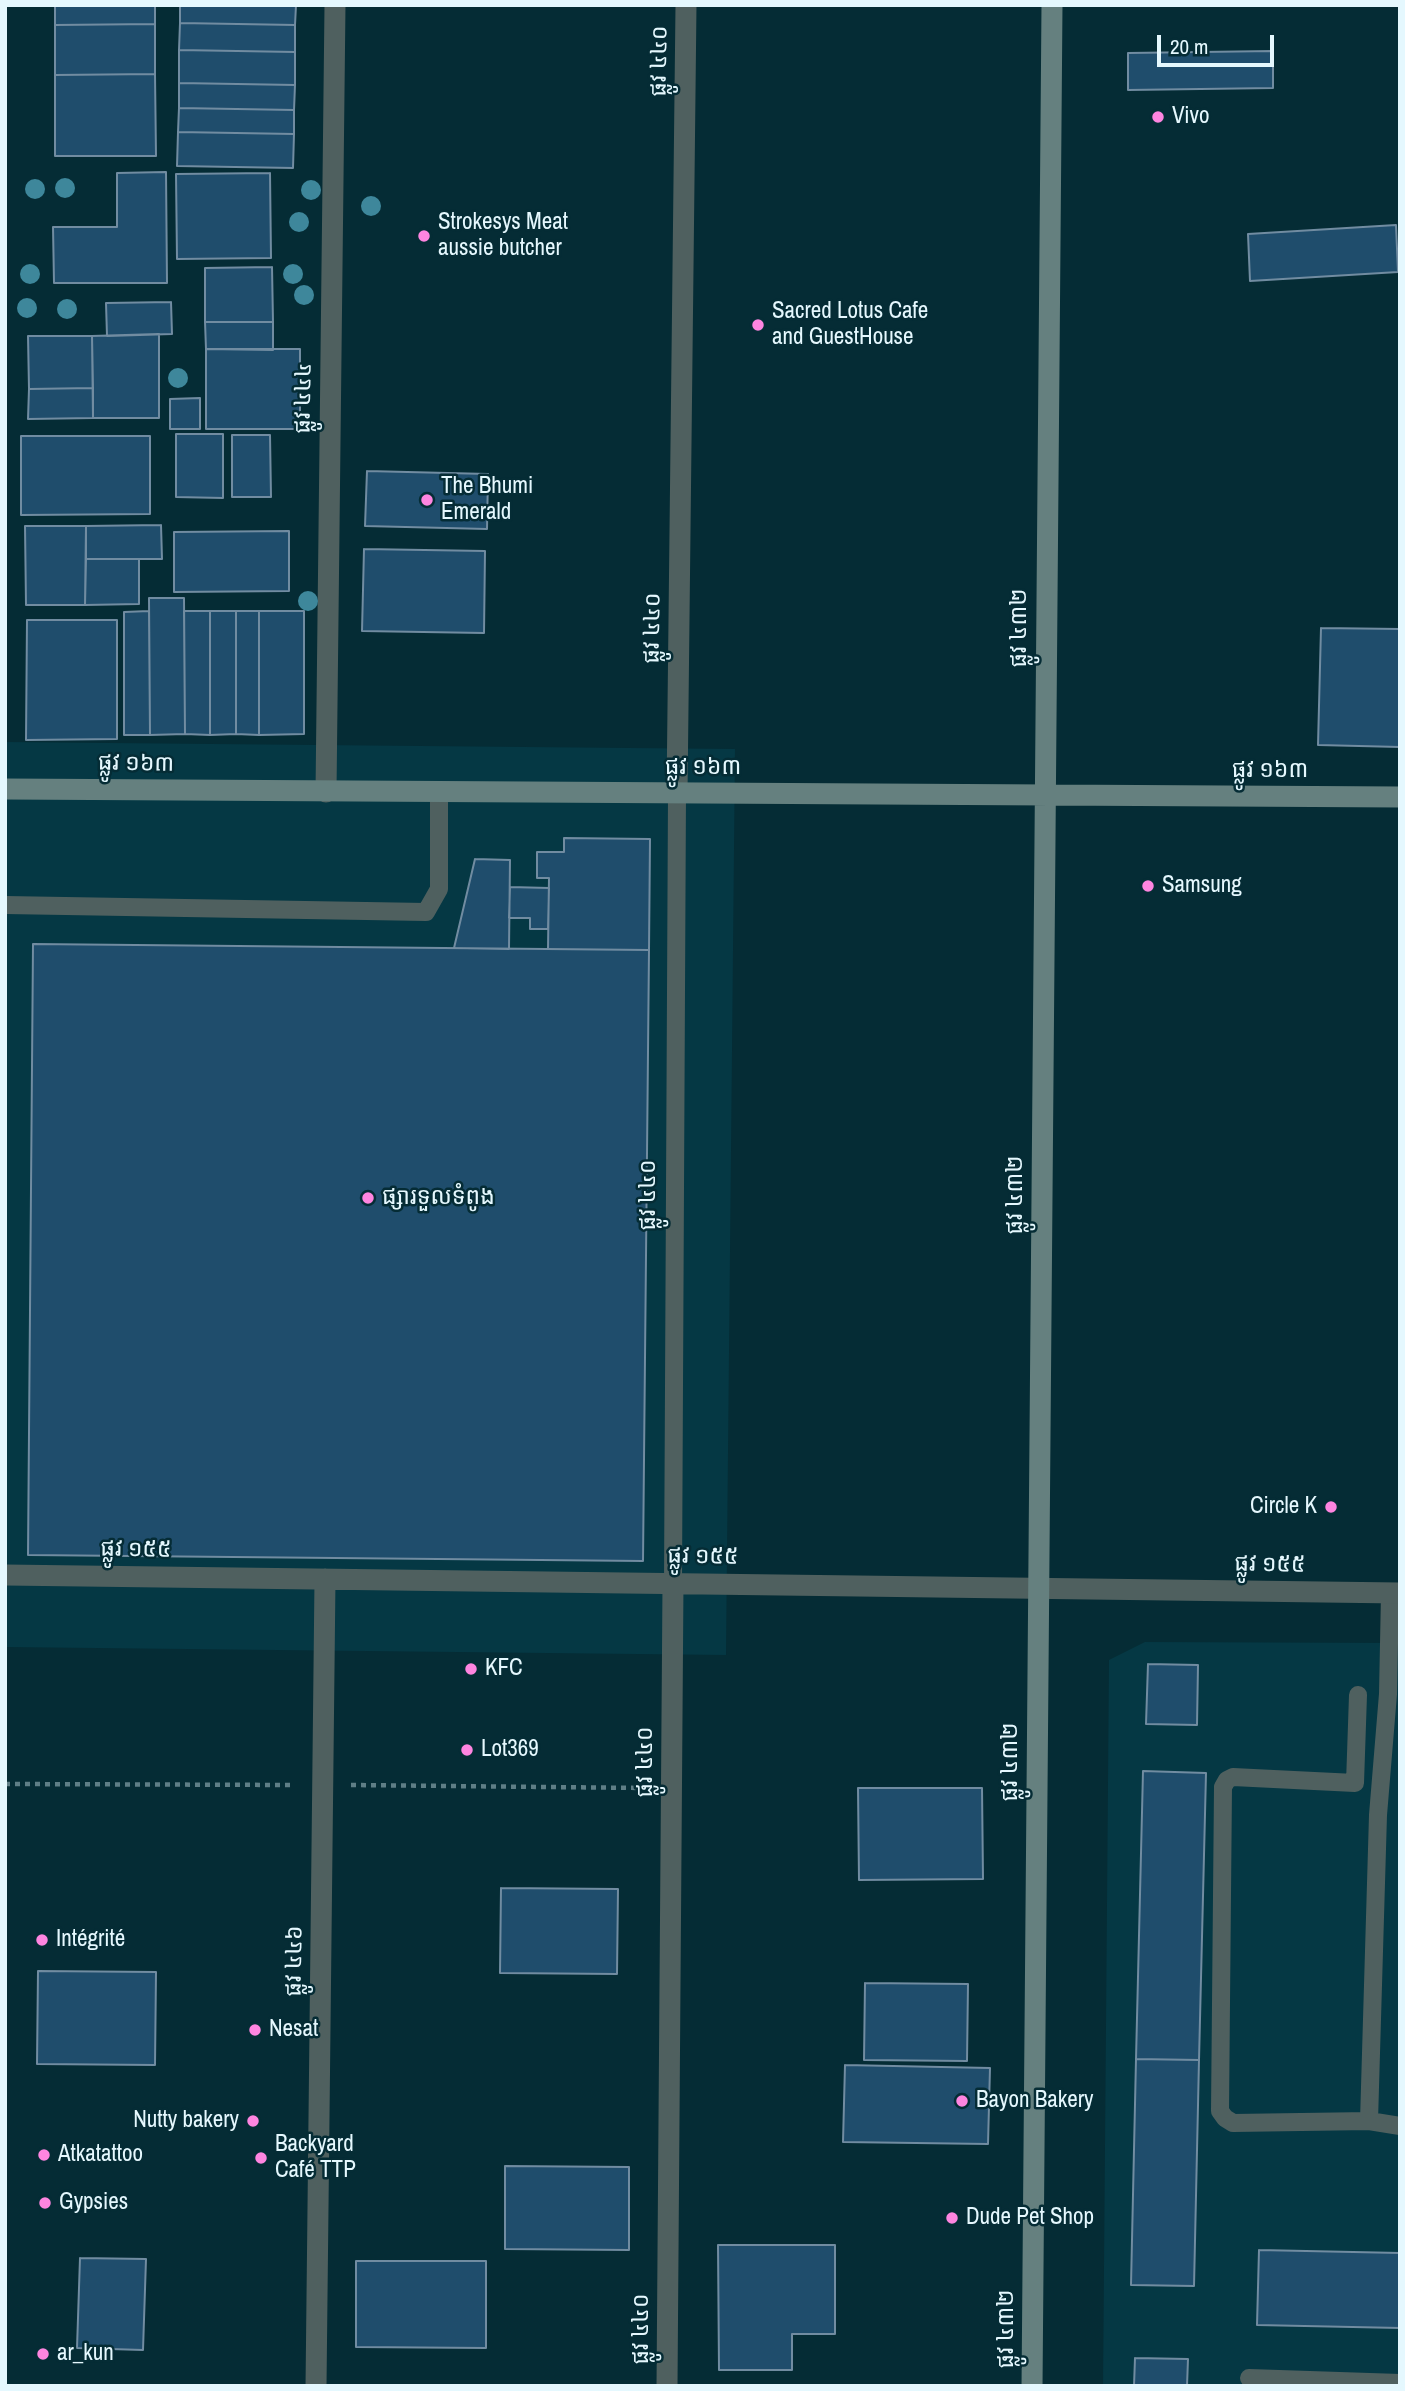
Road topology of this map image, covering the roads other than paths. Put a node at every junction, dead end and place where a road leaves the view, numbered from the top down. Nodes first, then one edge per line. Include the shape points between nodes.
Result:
1 (335, 5) edge
2 (686, 5) edge
3 (1052, 5) edge
4 (5, 789) edge
5 (326, 792) junction
6 (439, 793) junction
7 (677, 794) junction
8 (1045, 796) junction
9 (1400, 797) edge
10 (5, 905) edge
11 (5, 1575) edge
12 (325, 1579) junction
13 (673, 1583) junction
14 (1039, 1588) junction
15 (1395, 1593) edge
16 (1394, 1694) edge
17 (1358, 1695) dead end
18 (1369, 2121) junction
19 (1400, 2126) edge
20 (1249, 2378) dead end
21 (1400, 2383) edge
22 (316, 2386) edge
23 (667, 2386) edge
24 (1032, 2386) edge

1 - 5 street, ផ្លូវ ៤៤៤
2 - 7 street, ផ្លូវ ៤៤០
3 - 8 street, ផ្លូវ ៤៣២
4 - 5 street, ផ្លូវ ១៦៣
5 - 6 street, ផ្លូវ ១៦៣
6 - 7 street, ផ្លូវ ១៦៣
6 - 10 lane via 439,889 426,912
7 - 8 street, ផ្លូវ ១៦៣
7 - 13 lane, ផ្លូវ ៤៤០
8 - 9 street, ផ្លូវ ១៦៣
8 - 14 street, ផ្លូវ ៤៣២
11 - 12 street, ផ្លូវ ១៥៥
12 - 13 street, ផ្លូវ ១៥៥
12 - 22 street, ផ្លូវ ៤៤៦
13 - 14 street, ផ្លូវ ១៥៥
13 - 23 street, ផ្លូវ ៤៤០
14 - 15 street, ផ្លូវ ១៥៥
14 - 24 street, ផ្លូវ ៤៣២
15 - 16 lane
16 - 18 lane via 1378,1815
17 - 18 lane via 1355,1783 1233,1777 1223,1787 1220,2111 1233,2123
18 - 19 lane
20 - 21 lane

